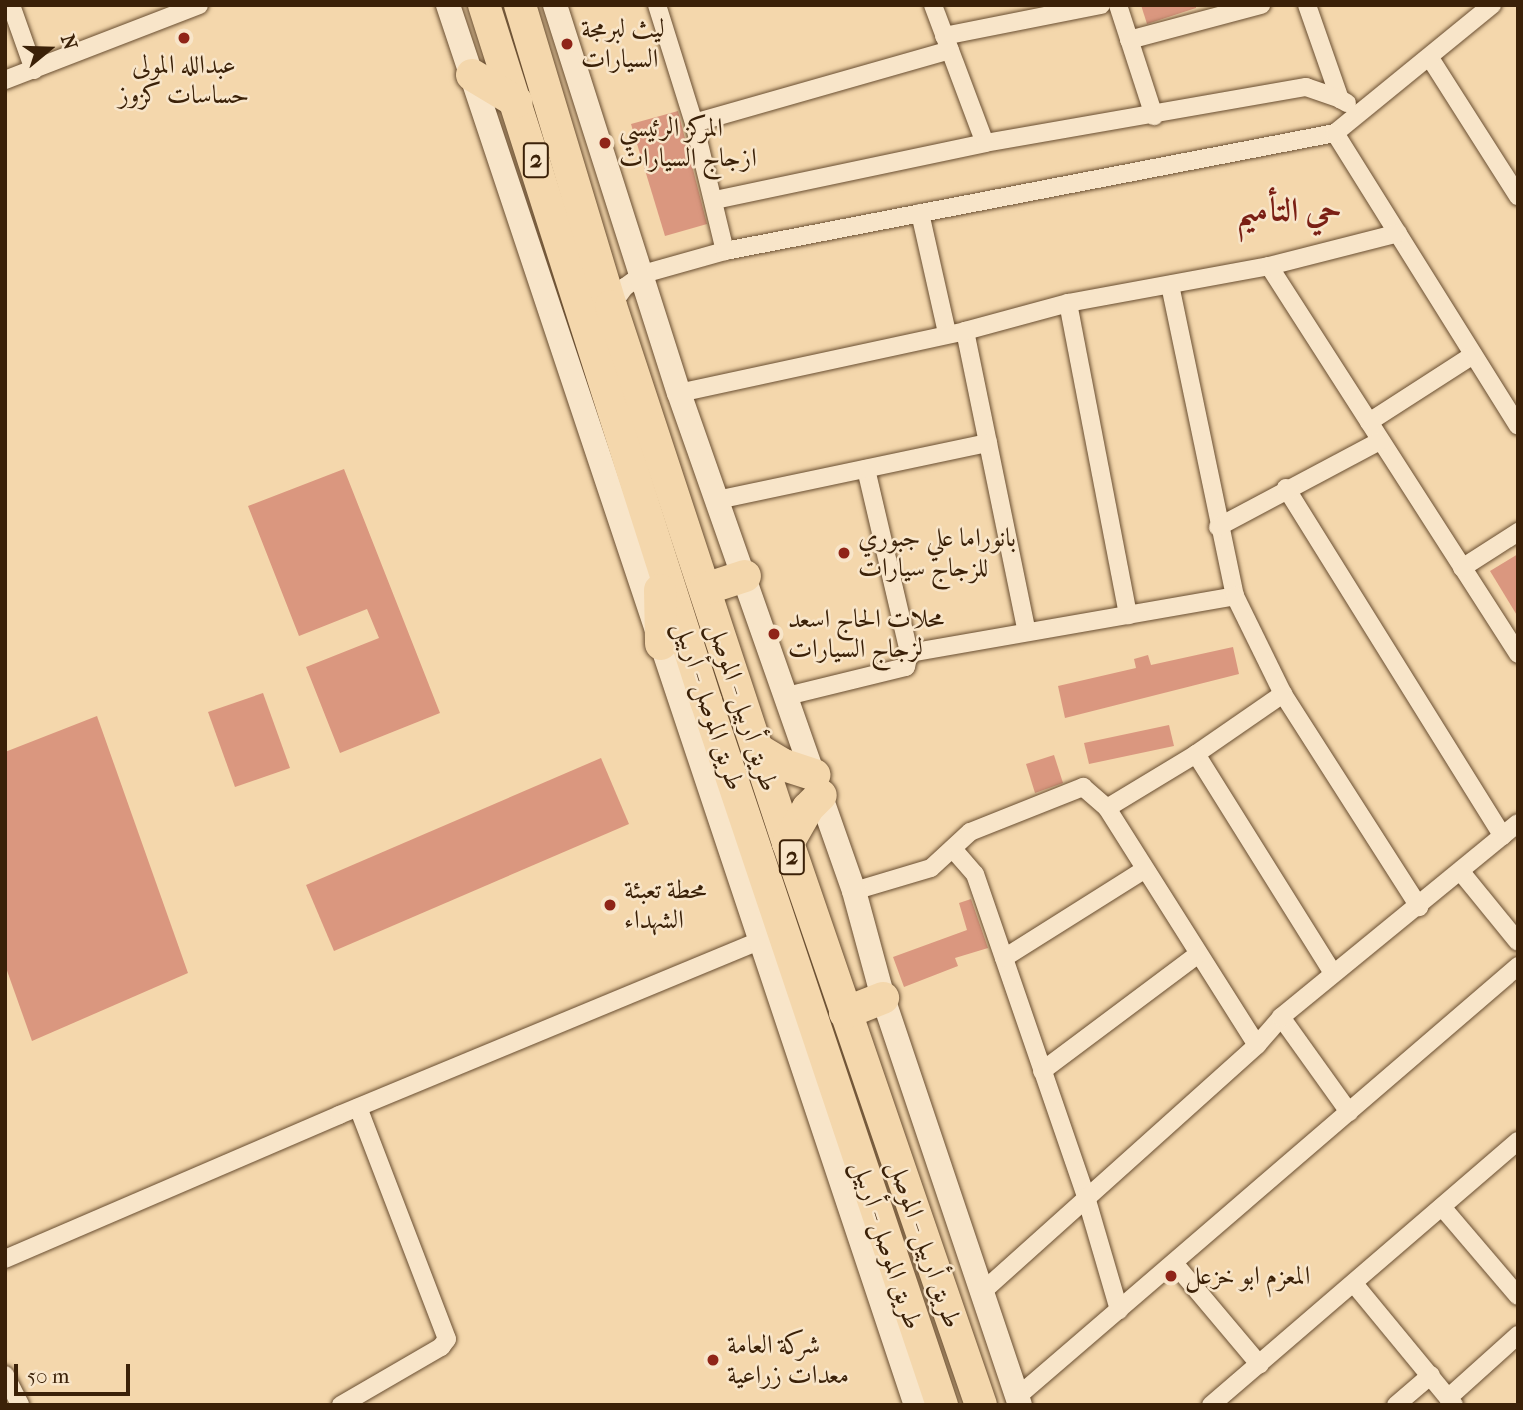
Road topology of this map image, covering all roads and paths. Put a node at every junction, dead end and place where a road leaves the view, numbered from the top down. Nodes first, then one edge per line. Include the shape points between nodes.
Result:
1 (11, 5) edge
2 (199, 5) edge
3 (448, 5) edge
4 (484, 5) edge
5 (520, 5) edge
6 (555, 5) edge
7 (657, 5) edge
8 (933, 5) edge
9 (1101, 5) edge
10 (1118, 5) edge
11 (1261, 5) edge
12 (1307, 5) edge
13 (1492, 5) edge
14 (1129, 40) junction
15 (947, 43) junction
16 (1430, 58) junction
17 (34, 70) junction
18 (472, 75) junction
19 (5, 80) edge
20 (1340, 99) junction
21 (517, 102) junction
22 (1359, 110) junction
23 (1154, 116) junction
24 (694, 123) junction
25 (1335, 133) junction
26 (985, 143) junction
27 (1518, 196) edge
28 (715, 200) junction
29 (920, 213) junction
30 (1398, 233) junction
31 (725, 251) junction
32 (1269, 266) junction
33 (643, 274) junction
34 (1170, 285) junction
35 (1068, 303) junction
36 (598, 311) junction
37 (965, 331) junction
38 (947, 333) junction
39 (1474, 355) junction
40 (680, 393) junction
41 (1368, 422) junction
42 (1518, 426) edge
43 (1380, 440) junction
44 (988, 443) junction
45 (866, 469) junction
46 (1286, 488) junction
47 (717, 500) junction
48 (1218, 527) junction
49 (1518, 532) edge
50 (660, 557) junction
51 (1462, 568) junction
52 (745, 576) junction
53 (705, 589) junction
54 (1235, 596) junction
55 (1128, 614) junction
56 (1027, 632) junction
57 (661, 645) junction
58 (909, 653) junction
59 (1518, 654) edge
60 (1283, 694) junction
61 (787, 696) junction
62 (757, 749) junction
63 (1196, 754) junction
64 (818, 785) junction
65 (1107, 808) junction
66 (1518, 823) edge
67 (1503, 836) junction
68 (788, 843) junction
69 (953, 849) junction
70 (1144, 870) junction
71 (1461, 872) junction
72 (854, 891) junction
73 (1419, 907) junction
74 (760, 941) junction
75 (1518, 942) edge
76 (1197, 955) junction
77 (1004, 958) junction
78 (1518, 966) edge
79 (1333, 973) junction
80 (883, 998) junction
81 (845, 1013) junction
82 (1282, 1017) junction
83 (1257, 1045) junction
84 (1042, 1071) junction
85 (358, 1107) junction
86 (1349, 1112) junction
87 (1518, 1141) edge
88 (847, 1164) junction
89 (1086, 1197) junction
90 (1442, 1207) junction
91 (5, 1259) edge
92 (1174, 1263) junction
93 (1355, 1285) junction
94 (982, 1292) junction
95 (1518, 1296) edge
96 (1119, 1310) junction
97 (1518, 1335) edge
98 (1260, 1365) junction
99 (5, 1375) edge
100 (1431, 1375) junction
101 (1019, 1401) edge
102 (1451, 1401) edge
103 (16, 1404) edge
104 (341, 1405) edge
105 (916, 1405) edge
106 (942, 1405) edge
107 (981, 1405) edge
108 (1211, 1405) edge
109 (1396, 1405) edge

1 - 17 street
2 - 17 street
3 - 18 main road
4 - 21 highway, طريق الموصل - أربيل / 2
5 - 36 highway, طريق أربيل - الموصل
6 - 33 main road
7 - 24 street
8 - 15 street
9 - 15 street
10 - 14 street
11 - 14 street
12 - 20 street
13 - 16 street
14 - 23 street
15 - 24 street
15 - 26 street
16 - 22 street
16 - 27 street
17 - 19 street
18 - 21 highway
18 - 57 main road
20 - 22 street
20 - 23 street via 1306,87
21 - 36 highway, طريق الموصل - أربيل / 2
22 - 25 street
23 - 26 street
24 - 28 street
25 - 29 street
25 - 30 street
26 - 28 street
28 - 31 street
29 - 31 street
29 - 38 street
30 - 32 street
30 - 39 street
31 - 33 street
32 - 34 street
32 - 41 street
33 - 36 street
33 - 40 main road
34 - 35 street
34 - 48 street
35 - 37 street
35 - 55 street
36 - 50 highway, طريق الموصل - أربيل / 2
36 - 53 highway, طريق أربيل - الموصل / 2
37 - 38 street
37 - 44 street
38 - 40 street
39 - 41 street
39 - 42 street
40 - 47 main road
41 - 43 street
43 - 46 street
43 - 51 street
44 - 45 street
44 - 56 street
45 - 47 street
45 - 58 street
46 - 48 street
46 - 67 street
47 - 52 main road
48 - 54 street
49 - 51 street
50 - 57 highway
50 - 88 highway, طريق الموصل - أربيل / 2
51 - 59 street
52 - 53 highway
52 - 61 main road
53 - 62 highway, طريق أربيل - الموصل / 2
54 - 55 street
54 - 60 street
55 - 56 street
56 - 58 street
57 - 74 main road
58 - 61 street via 906,667
60 - 63 street
60 - 73 street
61 - 64 main road
62 - 64 highway
62 - 68 highway, طريق أربيل - الموصل / 2
63 - 65 street
63 - 79 street
64 - 68 highway
64 - 72 main road
65 - 69 street via 1083,787 970,832
65 - 70 street
66 - 67 street
67 - 71 street
68 - 81 highway, طريق أربيل - الموصل / 2
69 - 72 street via 931,868
69 - 77 street via 975,874
70 - 76 street
70 - 77 street
71 - 73 street
71 - 75 street
72 - 80 main road
73 - 79 street
74 - 85 street
74 - 88 main road
76 - 83 street
76 - 84 street
77 - 84 street
78 - 86 street
79 - 82 street
80 - 81 highway
80 - 94 main road
81 - 107 highway, طريق أربيل - الموصل / 2
82 - 83 street
82 - 86 street
83 - 89 street
84 - 89 street
85 - 91 street
85 - 104 street via 447,1339 441,1347
86 - 92 street
87 - 90 street
88 - 105 main road
88 - 106 highway, طريق الموصل - أربيل / 2
89 - 94 street
89 - 96 street
90 - 93 street
90 - 95 street
92 - 96 street
92 - 98 street
93 - 98 street
93 - 100 street
94 - 101 main road
96 - 101 street
97 - 102 street
98 - 108 street
99 - 103 street
100 - 102 street
100 - 109 street

